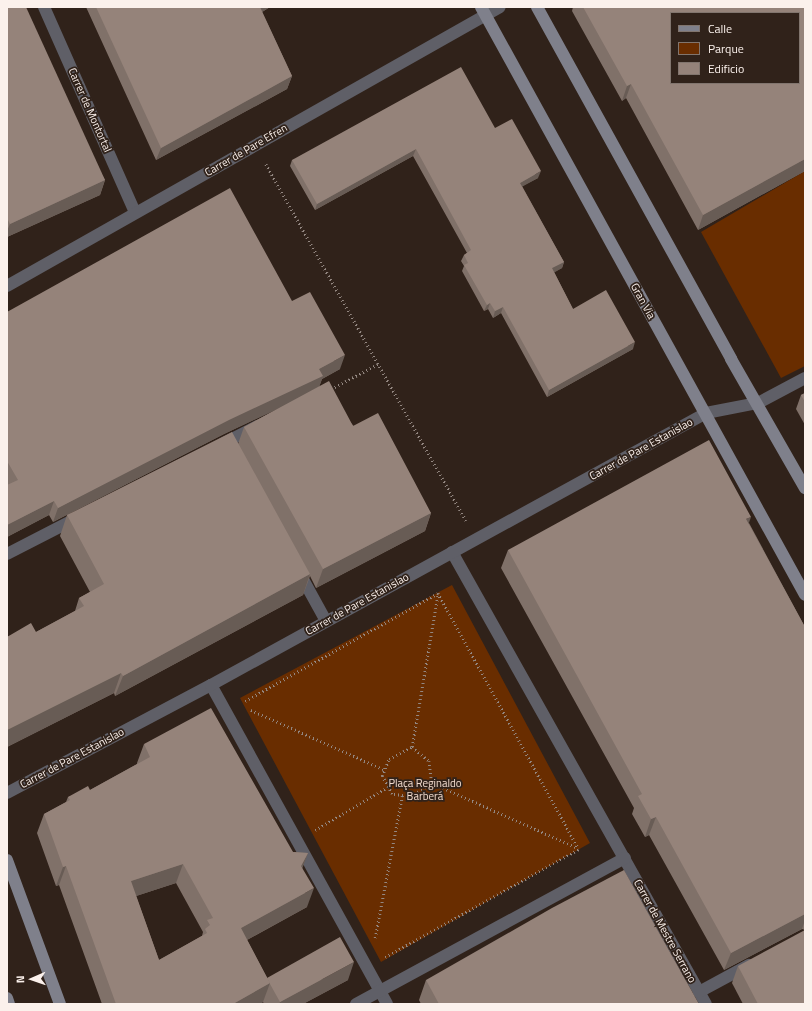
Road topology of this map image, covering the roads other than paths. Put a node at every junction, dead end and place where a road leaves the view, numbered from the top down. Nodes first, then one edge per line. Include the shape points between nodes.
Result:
1 (44, 7) edge
2 (500, 7) edge
3 (537, 7) edge
4 (483, 11) edge
5 (135, 212) junction
6 (7, 286) edge
7 (805, 378) edge
8 (758, 403) junction
9 (706, 413) junction
10 (268, 421) edge
11 (227, 441) junction
12 (213, 449) edge
13 (234, 455) edge
14 (805, 488) edge
15 (85, 514) edge
16 (452, 552) junction
17 (7, 554) edge
18 (292, 559) edge
19 (805, 595) edge
20 (326, 622) junction
21 (211, 685) junction
22 (7, 793) edge
23 (625, 858) junction
24 (7, 860) edge
25 (759, 960) edge
26 (380, 991) junction
27 (699, 992) junction
28 (7, 998) edge
29 (9, 1004) edge
30 (60, 1004) edge
31 (356, 1004) edge
32 (387, 1004) edge
33 (706, 1004) edge

1 - 5 street, Carrer de Montortal
2 - 4 street, Carrer de Pare Efren
3 - 8 street via 731,359
4 - 5 street, Carrer de Pare Efren
4 - 9 street, Gran Via
5 - 6 street, Carrer de Pare Efren
7 - 8 street, Carrer de Pare Estanislao
8 - 9 street, Carrer de Pare Estanislao
8 - 14 street
9 - 16 street, Carrer de Pare Estanislao
9 - 19 street, Gran Via
10 - 11 street
11 - 12 street
11 - 13 street
15 - 17 street
16 - 20 street, Carrer de Pare Estanislao
16 - 23 street
18 - 20 street
20 - 21 street, Carrer de Pare Estanislao
21 - 22 street, Carrer de Pare Estanislao
21 - 26 street via 297,840 368,958
23 - 26 street
23 - 27 street, Carrer de Mestre Serrano
24 - 30 street
25 - 27 street
26 - 31 street
26 - 32 street
27 - 33 street, Carrer de Mestre Serrano
28 - 29 street

